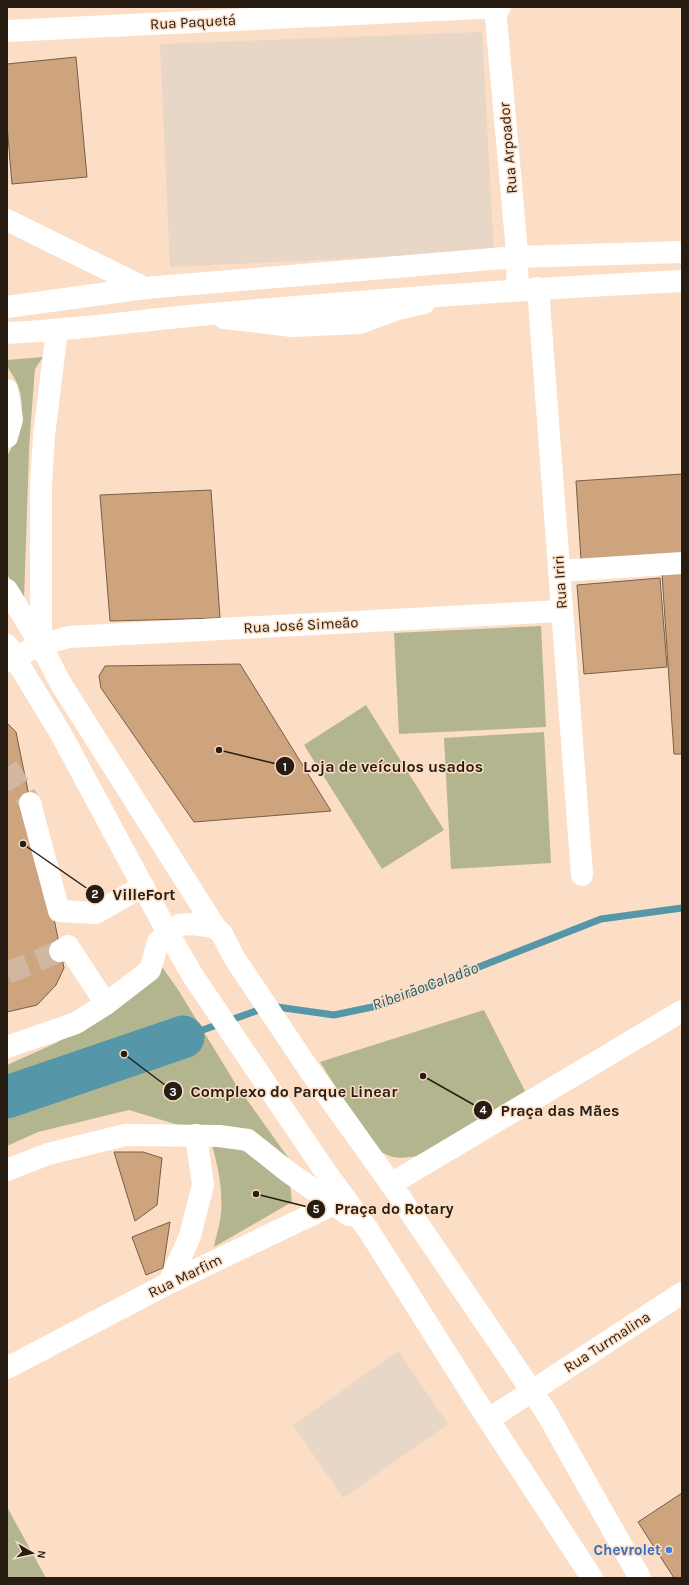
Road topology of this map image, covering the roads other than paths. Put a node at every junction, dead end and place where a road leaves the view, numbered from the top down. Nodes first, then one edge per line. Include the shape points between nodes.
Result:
1 (495, 7) edge
2 (500, 7) edge
3 (7, 31) edge
4 (7, 220) edge
5 (682, 252) edge
6 (517, 257) junction
7 (682, 281) edge
8 (145, 288) junction
9 (528, 289) junction
10 (7, 307) edge
11 (57, 330) junction
12 (7, 333) edge
13 (7, 390) edge
14 (7, 437) edge
15 (682, 563) edge
16 (559, 571) junction
17 (7, 590) edge
18 (562, 611) junction
19 (40, 645) junction
20 (9, 660) edge
21 (30, 803) tunnel mouth
22 (582, 875) dead end
23 (143, 886) junction
24 (59, 911) junction
25 (215, 927) junction
26 (163, 937) junction
27 (106, 1004) junction
28 (682, 1011) edge
29 (7, 1047) edge
30 (196, 1135) junction
31 (7, 1170) edge
32 (325, 1171) junction
33 (391, 1184) junction
34 (334, 1204) junction
35 (369, 1231) junction
36 (169, 1283) junction
37 (682, 1293) edge
38 (7, 1368) edge
39 (531, 1391) junction
40 (489, 1419) junction
41 (592, 1578) edge
42 (640, 1578) edge

1 - 2 main road, Rua Paquetá
1 - 3 main road, Rua Paquetá
1 - 6 main road, Rua Arpoador
4 - 8 main road
5 - 6 main road
6 - 8 main road
6 - 9 main road, Rua Arpoador
7 - 9 main road
8 - 10 main road
9 - 11 main road via 199,315
9 - 16 main road, Rua Iriri
11 - 12 main road
11 - 19 main road via 41,484
13 - 14 main road via 12,419
15 - 16 main road
16 - 18 main road, Rua Iriri
17 - 19 main road
18 - 19 main road, Rua José Simeão via 69,637
18 - 22 main road, Rua Iriri
19 - 20 main road, Rua José Simeão
19 - 25 main road via 61,684
20 - 23 main road via 38,696 61,734
21 - 24 main road
23 - 24 main road via 96,913
23 - 26 main road
24 - 27 main road via 64,948
25 - 26 main road via 179,925
25 - 33 main road via 308,1068
26 - 27 main road via 150,970
26 - 32 main road via 193,976
27 - 29 main road via 76,1023
28 - 33 main road
30 - 31 main road via 125,1135 48,1154
30 - 34 main road via 248,1140
30 - 36 main road via 203,1185 190,1236
32 - 34 main road
32 - 35 main road
33 - 39 main road
34 - 35 main road
34 - 36 main road, Rua Marfim
35 - 40 main road
36 - 38 main road, Rua Marfim
37 - 39 main road, Rua Turmalina
39 - 40 main road, Rua Turmalina
39 - 42 main road via 546,1412
40 - 41 main road

